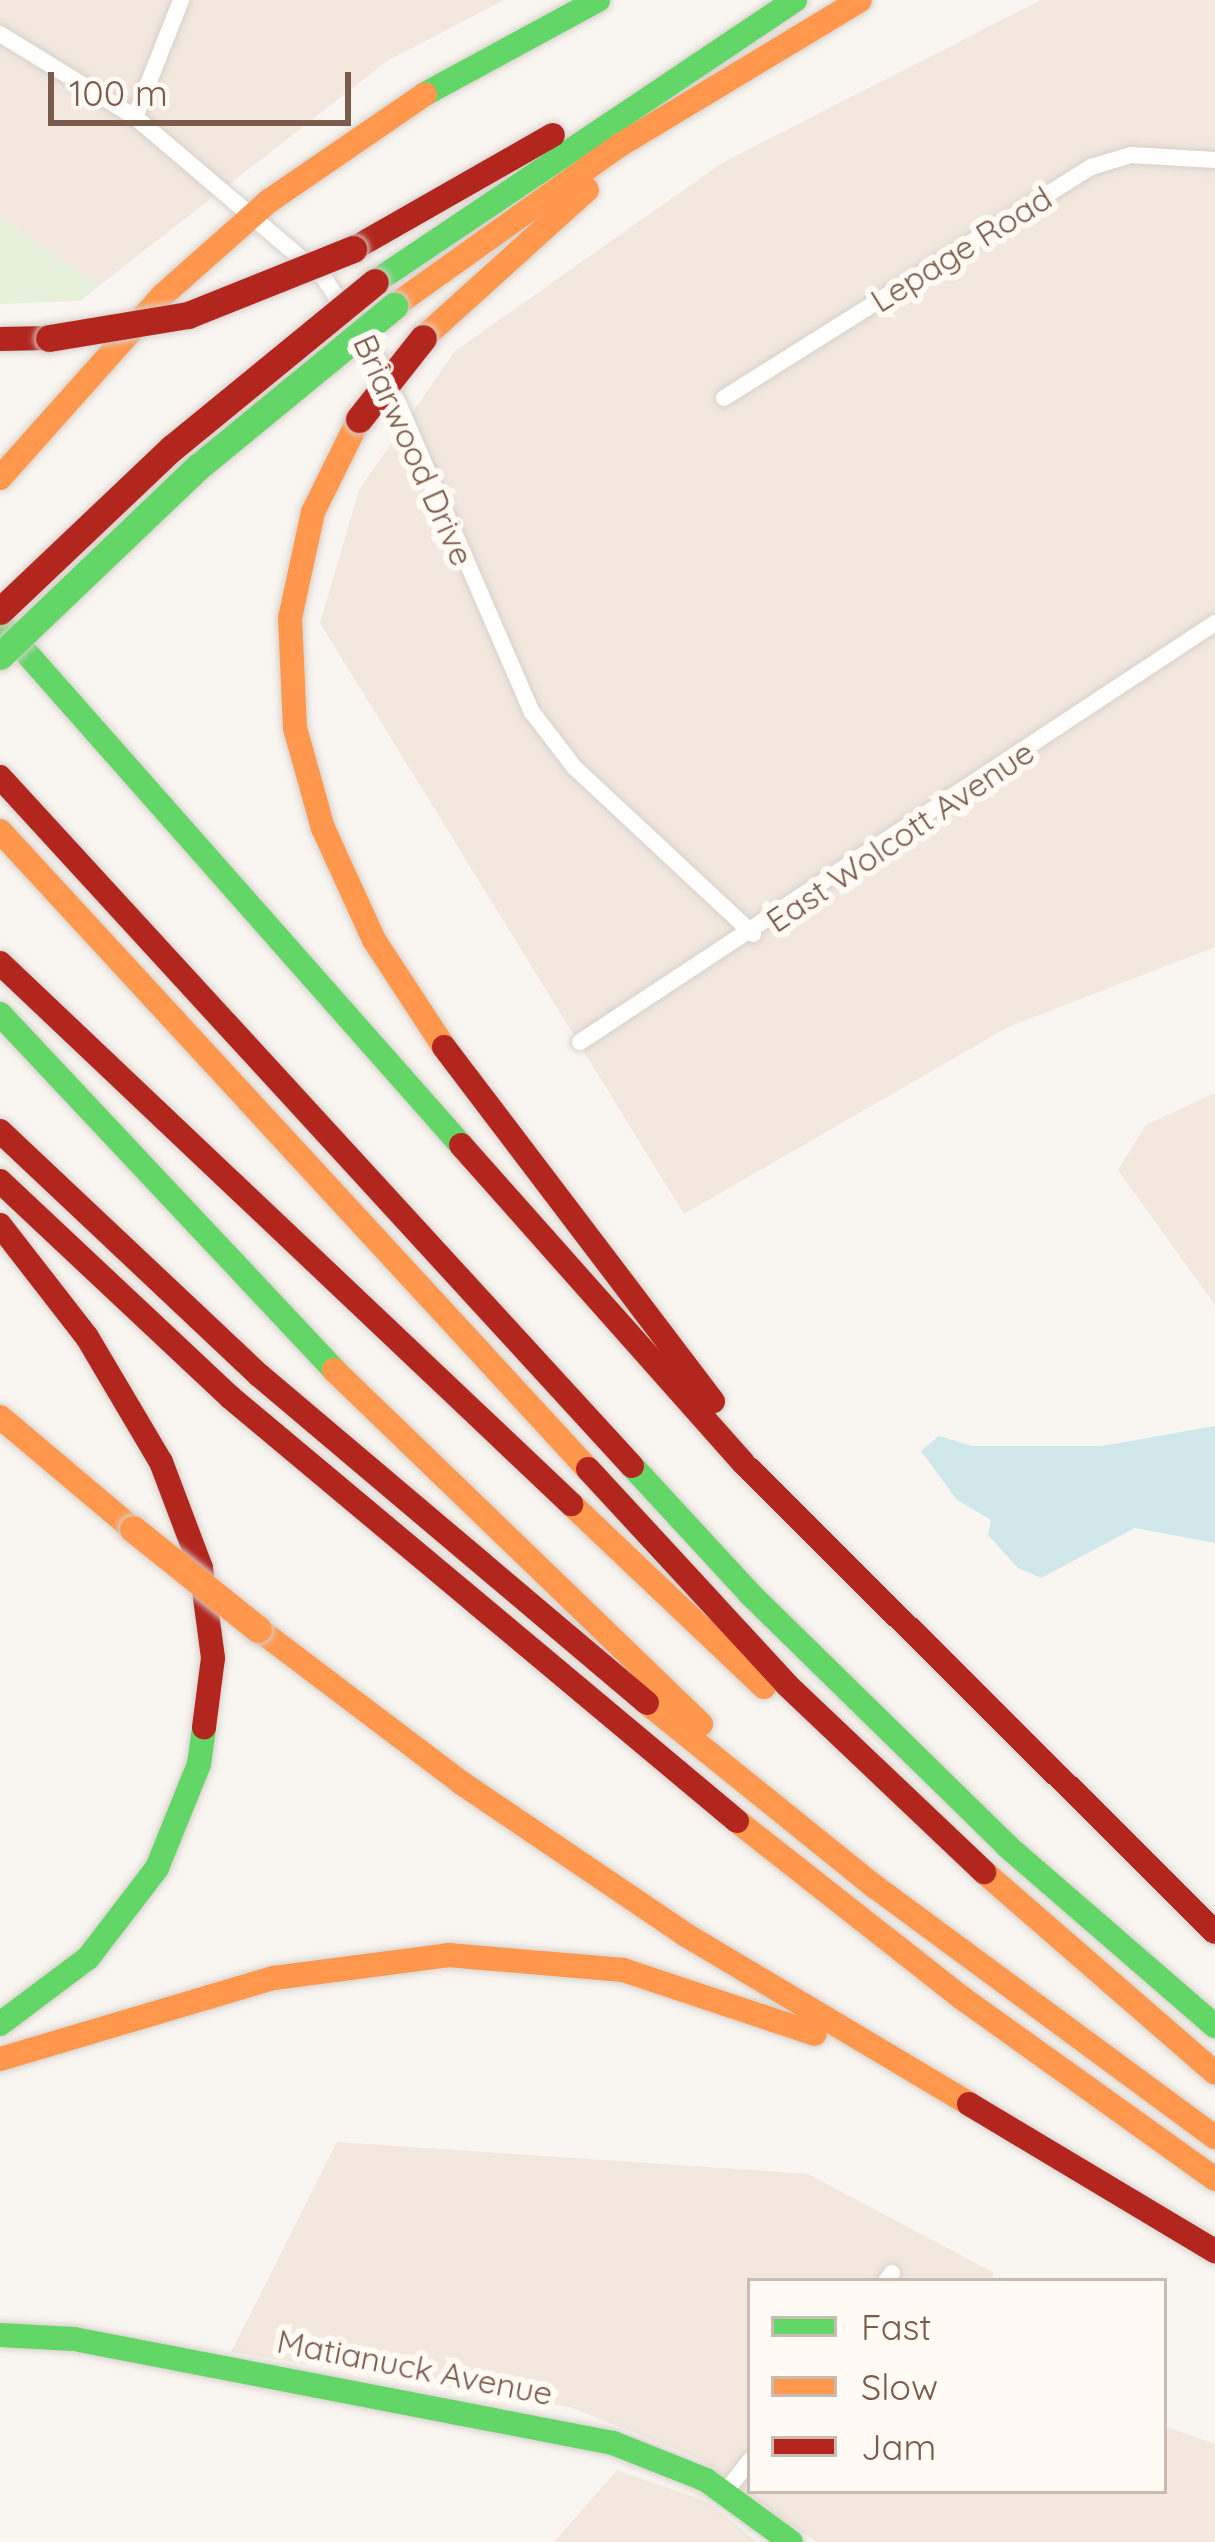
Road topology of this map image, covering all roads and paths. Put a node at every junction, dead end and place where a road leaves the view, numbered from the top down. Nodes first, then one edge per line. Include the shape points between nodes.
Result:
1 (181, 0) edge
2 (598, 0) edge
3 (860, 0) edge
4 (784, 6) edge
5 (0, 34) edge
6 (789, 40) junction
7 (135, 117) junction
8 (1215, 160) edge
9 (253, 214) junction
10 (0, 339) edge
11 (724, 398) dead end
12 (0, 478) edge
13 (0, 611) edge
14 (0, 623) edge
15 (1215, 623) edge
16 (0, 656) edge
17 (0, 777) edge
18 (0, 831) edge
19 (753, 934) junction
20 (0, 963) edge
21 (0, 1014) edge
22 (580, 1042) dead end
23 (0, 1131) edge
24 (0, 1181) edge
25 (0, 1225) edge
26 (0, 1417) edge
27 (870, 1590) junction
28 (961, 1852) junction
29 (1215, 1932) edge
30 (0, 2024) edge
31 (1059, 2025) junction
32 (1215, 2026) edge
33 (0, 2059) edge
34 (1215, 2073) edge
35 (940, 2090) junction
36 (1215, 2137) edge
37 (1215, 2179) edge
38 (1215, 2251) edge
39 (0, 2336) edge
40 (747, 2464) edge
41 (726, 2491) junction
42 (791, 2542) edge

1 - 7 street
2 - 9 main road via 410,103
3 - 6 main road
4 - 10 main road, bridge via 352,249 188,315
4 - 13 main road, bridge via 376,282 204,420
5 - 7 street, Briarwood Drive
6 - 16 main road, bridge via 580,172 394,306 198,466
6 - 27 main road, bridge via 551,217 422,338 359,419 306,533 289,635 298,744 341,874 395,975 512,1144
7 - 9 street, Briarwood Drive
8 - 11 street, Lepage Road via 1131,155 1091,167
9 - 12 main road via 123,337
9 - 19 street, Briarwood Drive via 324,278 365,334 532,712 574,767
14 - 27 main road via 668,1381
15 - 19 street, East Wolcott Avenue
17 - 32 main road via 750,1594 1006,1846
18 - 28 main road via 678,1570
19 - 22 street, East Wolcott Avenue
20 - 28 main road via 740,1665
21 - 31 main road via 330,1369 546,1583
23 - 31 main road via 208,1328 484,1570
24 - 37 main road via 263,1426 607,1720 947,1986
25 - 30 main road via 87,1337 161,1462 201,1568 213,1658 199,1765 157,1868 88,1958
26 - 35 main road, bridge via 258,1629 555,1848
27 - 29 main road
28 - 34 main road
31 - 36 main road
33 - 35 main road via 274,1978 373,1960 482,1954 675,1982 769,2013
35 - 38 main road
39 - 41 main road, Matianuck Avenue via 74,2339 583,2436 648,2454
40 - 41 street
41 - 42 main road, Matianuck Avenue

